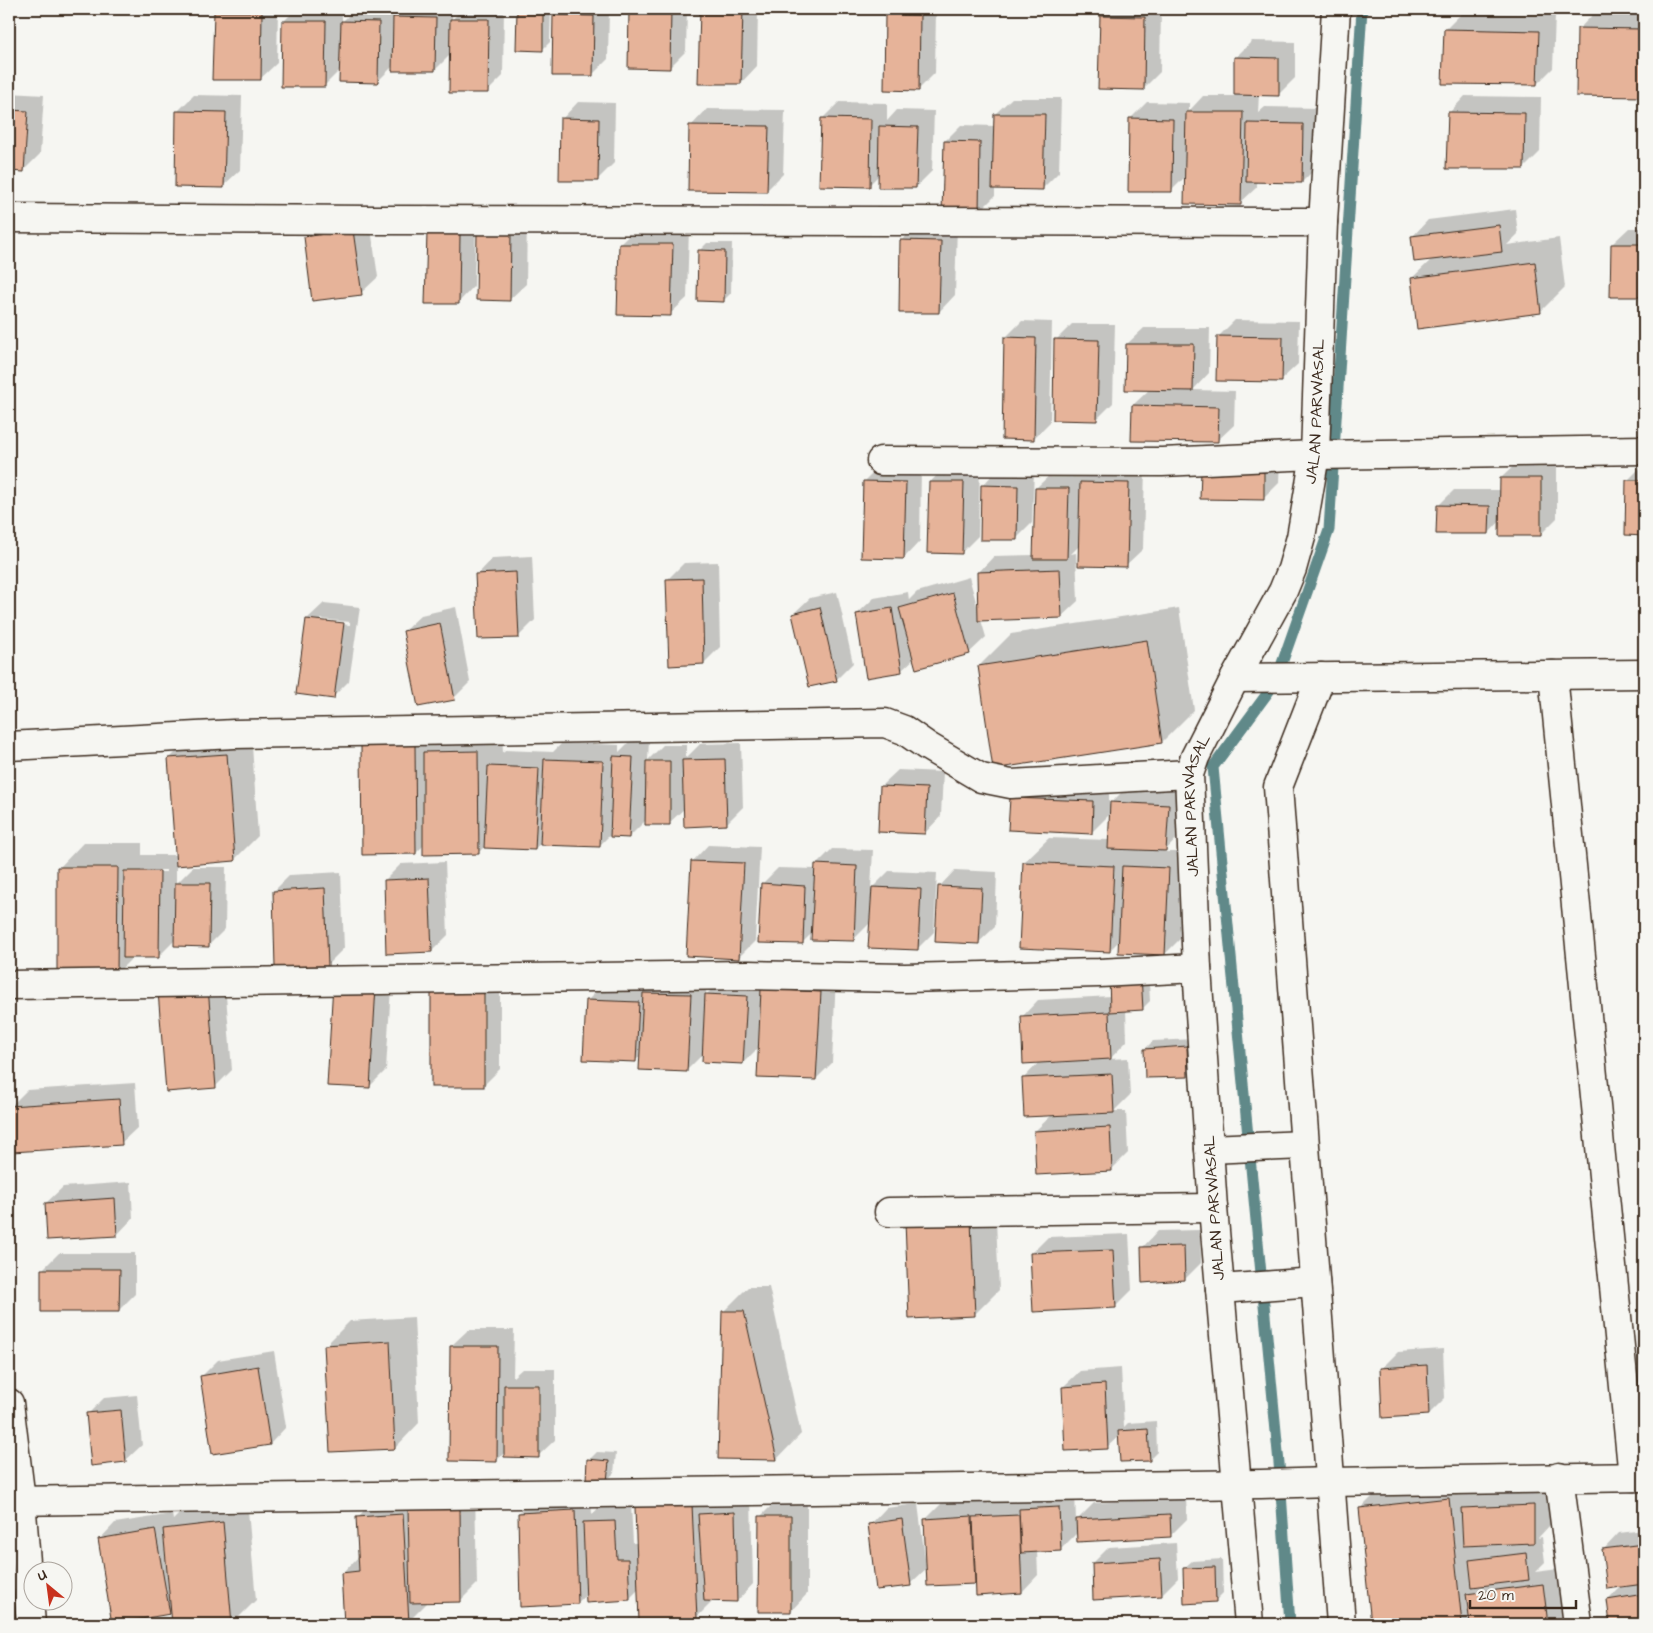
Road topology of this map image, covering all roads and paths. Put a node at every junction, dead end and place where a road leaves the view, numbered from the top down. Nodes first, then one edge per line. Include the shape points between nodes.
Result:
1 (1336, 9) edge
2 (9, 218) edge
3 (1323, 222) junction
4 (1644, 450) edge
5 (1322, 455) junction
6 (881, 461) dead end
7 (1644, 674) edge
8 (1553, 675) junction
9 (1322, 677) junction
10 (1235, 678) junction
11 (9, 746) edge
12 (1189, 774) junction
13 (1197, 968) junction
14 (9, 985) edge
15 (1304, 1145) junction
16 (1221, 1148) junction
17 (1213, 1208) junction
18 (889, 1212) dead end
19 (1315, 1282) junction
20 (1233, 1288) junction
21 (9, 1404) edge
22 (1559, 1477) junction
23 (1639, 1477) edge
24 (1330, 1482) junction
25 (1249, 1484) junction
26 (15, 1501) edge
27 (31, 1624) edge
28 (1249, 1624) edge
29 (1341, 1624) edge
30 (1578, 1624) edge

1 - 3 street, JALAN PARWASAL
2 - 3 street
3 - 5 street, JALAN PARWASAL
4 - 5 street
5 - 6 street via 1162,462
5 - 10 street, JALAN PARWASAL via 1292,569
7 - 8 street
8 - 9 street
8 - 23 street
9 - 10 street
9 - 15 street via 1278,788
10 - 12 street, JALAN PARWASAL
11 - 12 street via 234,734 885,723 904,730 981,778 1011,784
12 - 13 street, JALAN PARWASAL
13 - 14 street via 906,978 748,975
13 - 16 street, JALAN PARWASAL
15 - 16 street
15 - 19 street
16 - 17 street, JALAN PARWASAL
17 - 18 street
17 - 20 street, JALAN PARWASAL
19 - 20 street
19 - 24 street
20 - 25 street, JALAN PARWASAL
21 - 26 street
22 - 23 street
22 - 24 street
22 - 30 street
24 - 25 street
24 - 29 street
25 - 26 street
25 - 28 street, JALAN PARWASAL
26 - 27 street

